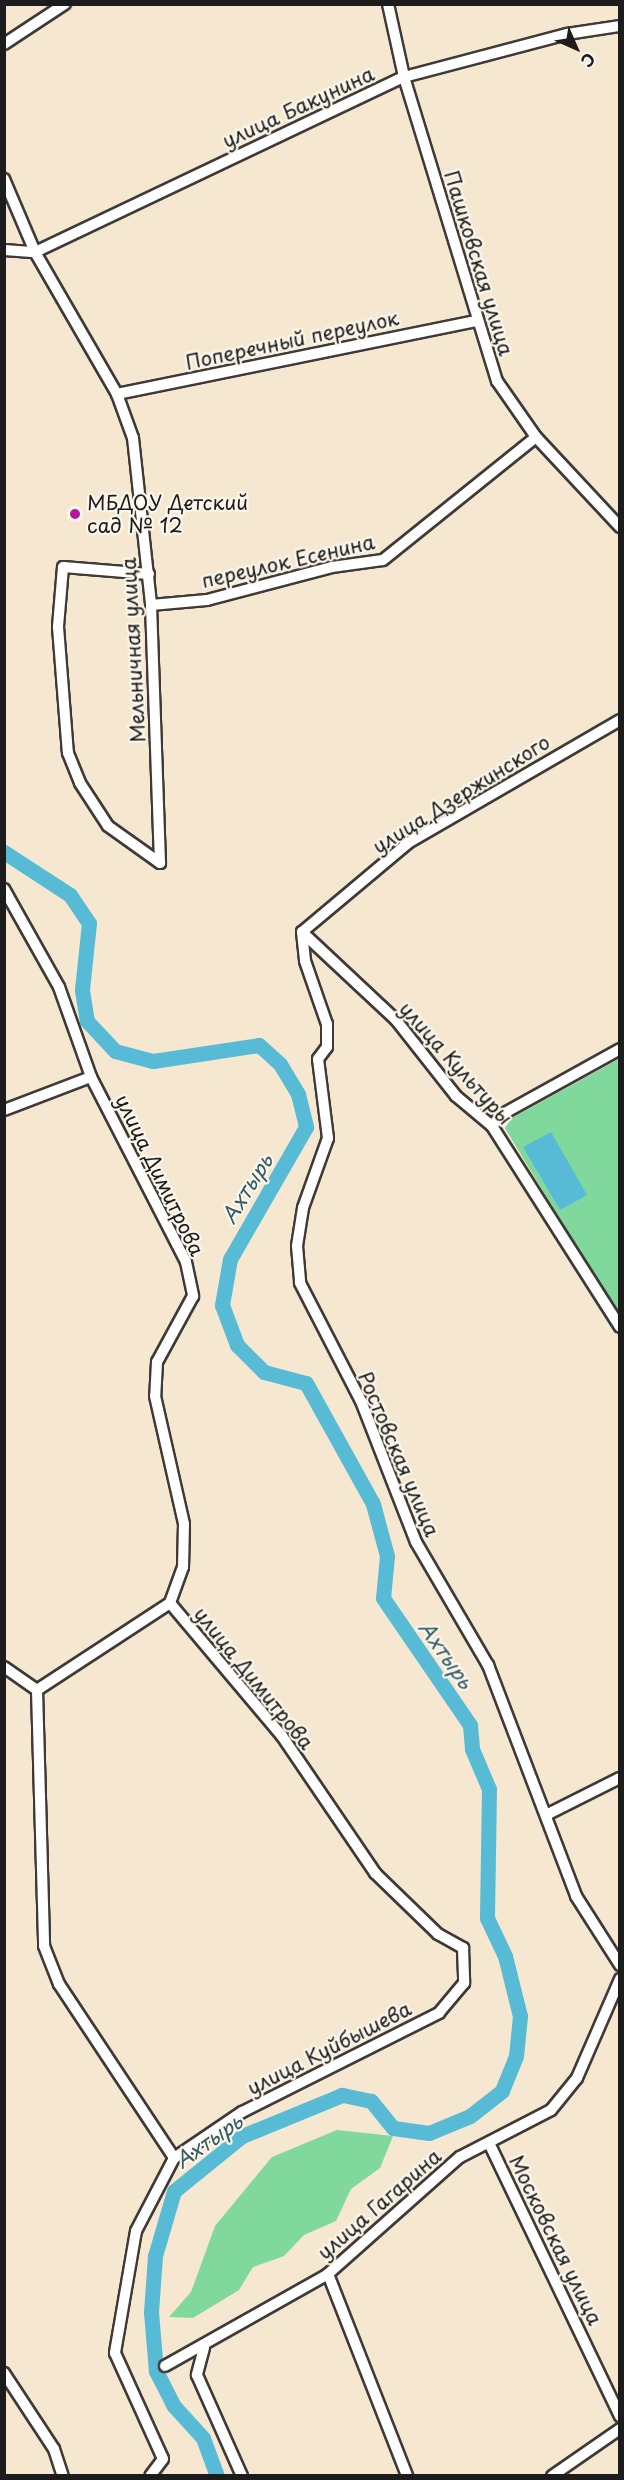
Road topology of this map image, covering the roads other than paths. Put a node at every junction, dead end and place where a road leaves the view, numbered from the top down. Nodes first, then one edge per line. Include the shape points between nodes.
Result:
1 (65, 4) edge
2 (388, 4) edge
3 (620, 27) edge
4 (4, 44) edge
5 (404, 77) junction
6 (4, 179) edge
7 (4, 250) edge
8 (35, 252) junction
9 (475, 321) junction
10 (117, 394) junction
11 (536, 437) junction
12 (620, 528) edge
13 (148, 574) junction
14 (151, 604) junction
15 (620, 720) edge
16 (4, 890) edge
17 (302, 932) junction
18 (620, 1049) edge
19 (91, 1077) junction
20 (4, 1110) edge
21 (492, 1126) junction
22 (620, 1327) edge
23 (170, 1603) junction
24 (4, 1667) edge
25 (37, 1690) junction
26 (620, 1778) edge
27 (546, 1815) junction
28 (463, 1948) joint
29 (620, 1965) edge
30 (620, 1978) edge
31 (490, 2145) junction
32 (174, 2158) junction
33 (328, 2274) junction
34 (204, 2348) junction
35 (165, 2366) dead end
36 (4, 2373) edge
37 (620, 2416) edge
38 (620, 2429) edge
39 (63, 2475) edge
40 (150, 2475) edge
41 (242, 2475) edge
42 (407, 2475) edge
43 (552, 2475) edge

1 - 4 street
2 - 5 street, Пашковская улица
3 - 5 street, улица Бакунина via 567,34
5 - 8 street, улица Бакунина
5 - 9 street, Пашковская улица
6 - 8 street, Мельничная улица
7 - 8 street, улица Бакунина
8 - 10 street, Мельничная улица
9 - 10 street, Поперечный переулок
9 - 11 street, Пашковская улица via 497,381
10 - 13 street, Мельничная улица via 133,438
11 - 12 street, Пашковская улица
11 - 14 street, переулок Есенина via 383,560 332,567 207,600
13 - 14 street, Мельничная улица
13 - 14 street, Мельничная улица via 63,567 58,627 68,753 108,826 160,863
15 - 17 street, улица Дзержинского via 408,843 337,898
16 - 19 street, улица Димитрова via 58,987
17 - 21 street, улица Культуры via 396,1020 456,1096
17 - 27 street, Ростовская улица via 305,961 327,1024 327,1047 318,1059 328,1102 328,1138 302,1217 297,1246 300,1283 361,1401 416,1542 488,1665
18 - 21 street via 501,1115
19 - 20 street
19 - 23 street, улица Димитрова via 186,1262 194,1296 157,1362 156,1395 184,1524 183,1567
21 - 22 street, улица Культуры
23 - 25 street
23 - 28 street, улица Димитрова via 282,1736 375,1873 438,1934
24 - 25 street
25 - 32 street via 44,1946 58,1984
26 - 27 street
27 - 29 street, Ростовская улица via 576,1896
28 - 32 street, улица Куйбышева via 464,1983 439,2013 242,2112
30 - 31 street, улица Гагарина via 577,2078 551,2110
31 - 33 street, улица Гагарина via 460,2157
31 - 37 street, Московская улица
32 - 40 street via 136,2231 115,2353 163,2459
33 - 34 street, улица Гагарина
33 - 42 street
34 - 35 street, улица Гагарина
34 - 41 street via 197,2375
36 - 39 street via 54,2449
38 - 43 street

